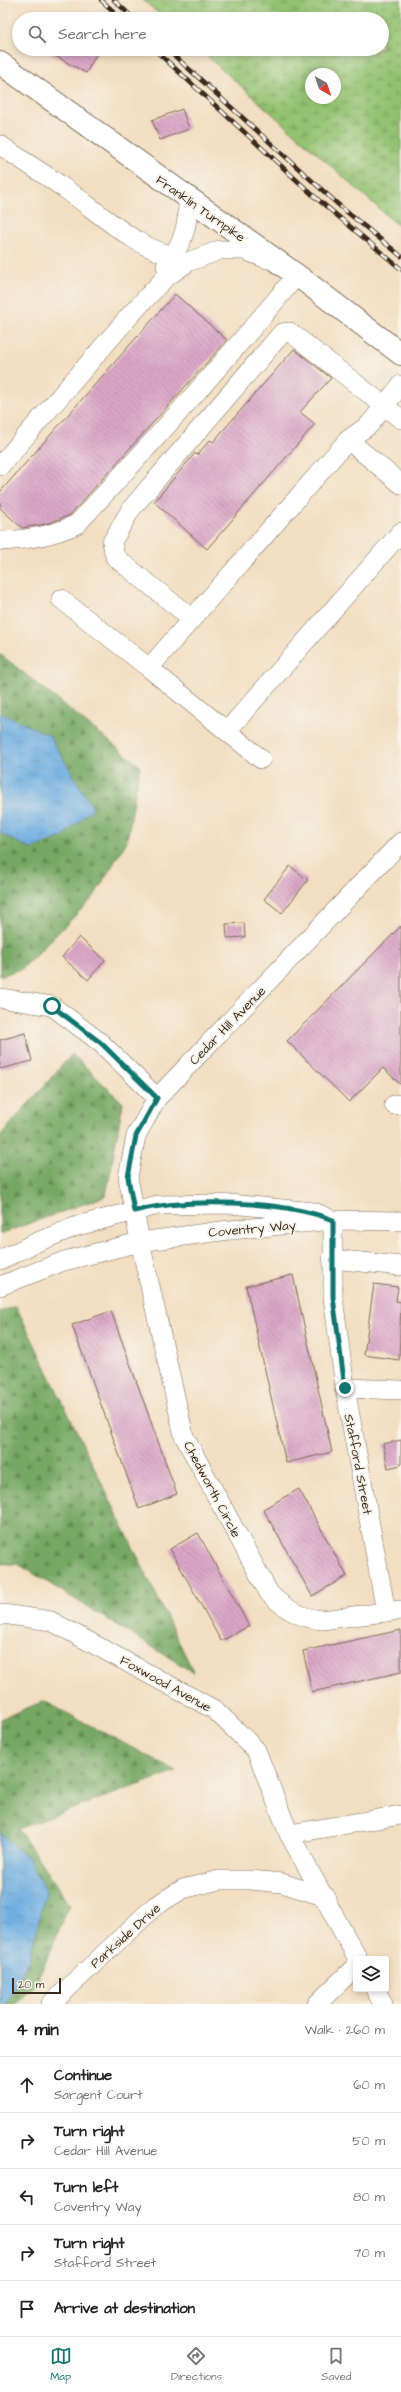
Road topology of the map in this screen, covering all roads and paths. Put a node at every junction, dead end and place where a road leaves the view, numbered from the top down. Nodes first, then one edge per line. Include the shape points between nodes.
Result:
1 (4, 70) edge
2 (0, 145) edge
3 (188, 200) junction
4 (173, 256) junction
5 (290, 271) junction
6 (132, 312) junction
7 (401, 354) edge
8 (401, 385) edge
9 (384, 406) junction
10 (401, 420) edge
11 (348, 440) junction
12 (0, 466) edge
13 (401, 484) edge
14 (401, 532) edge
15 (0, 541) edge
16 (61, 599) dead end
17 (191, 618) junction
18 (149, 668) junction
19 (227, 731) junction
20 (261, 759) dead end
21 (401, 842) edge
22 (0, 998) edge
23 (157, 1098) junction
24 (134, 1211) junction
25 (333, 1220) junction
26 (401, 1221) edge
27 (140, 1242) junction
28 (332, 1259) junction
29 (0, 1260) edge
30 (401, 1266) edge
31 (0, 1286) edge
32 (345, 1388) junction
33 (401, 1390) edge
34 (394, 1611) edge
35 (1, 1615) edge
36 (401, 1815) edge
37 (289, 1834) junction
38 (326, 1898) junction
39 (356, 1956) edge
40 (353, 1969) edge
41 (377, 1992) edge
42 (51, 2004) edge
43 (317, 2004) edge
44 (383, 2004) edge

1 - 3 main road, Franklin Turnpike
2 - 4 street via 160,254
3 - 4 street via 188,222 180,246
3 - 5 main road, Franklin Turnpike
4 - 6 street
5 - 6 street via 244,250 220,250 182,266 165,278
5 - 7 main road, Franklin Turnpike
5 - 15 street via 259,322 77,524 40,538
6 - 12 street
8 - 9 street
9 - 10 street
9 - 11 street via 369,425
9 - 17 street via 290,332 282,333 131,509 112,542 115,557
11 - 13 street
11 - 17 street
14 - 19 street
16 - 18 street
17 - 18 street
18 - 19 street
19 - 20 street
21 - 23 street, Cedar Hill Avenue
22 - 23 street via 52,1006 101,1043
23 - 24 street, Cedar Hill Avenue via 136,1136 128,1177
24 - 25 street, Coventry Way via 158,1205 230,1204 314,1212
24 - 27 street, Cedar Hill Avenue
24 - 29 street, Coventry Way via 77,1226 35,1242
25 - 26 street
25 - 27 street, Coventry Way via 220,1230
25 - 28 street, Stafford Street
27 - 31 street, Coventry Way via 64,1261
27 - 34 street, Chedworth Circle via 184,1436 269,1593 287,1609 314,1619
28 - 30 street
28 - 32 street, Stafford Street via 333,1297
32 - 33 street
32 - 34 street, Stafford Street
35 - 37 street, Foxwood Avenue via 50,1621 216,1710 256,1750
36 - 37 street
37 - 38 street, Foxwood Avenue
38 - 39 street, Foxwood Avenue
38 - 42 street, Parkside Drive via 282,1883 250,1880 219,1880 183,1889 155,1906
40 - 43 street
41 - 44 street

